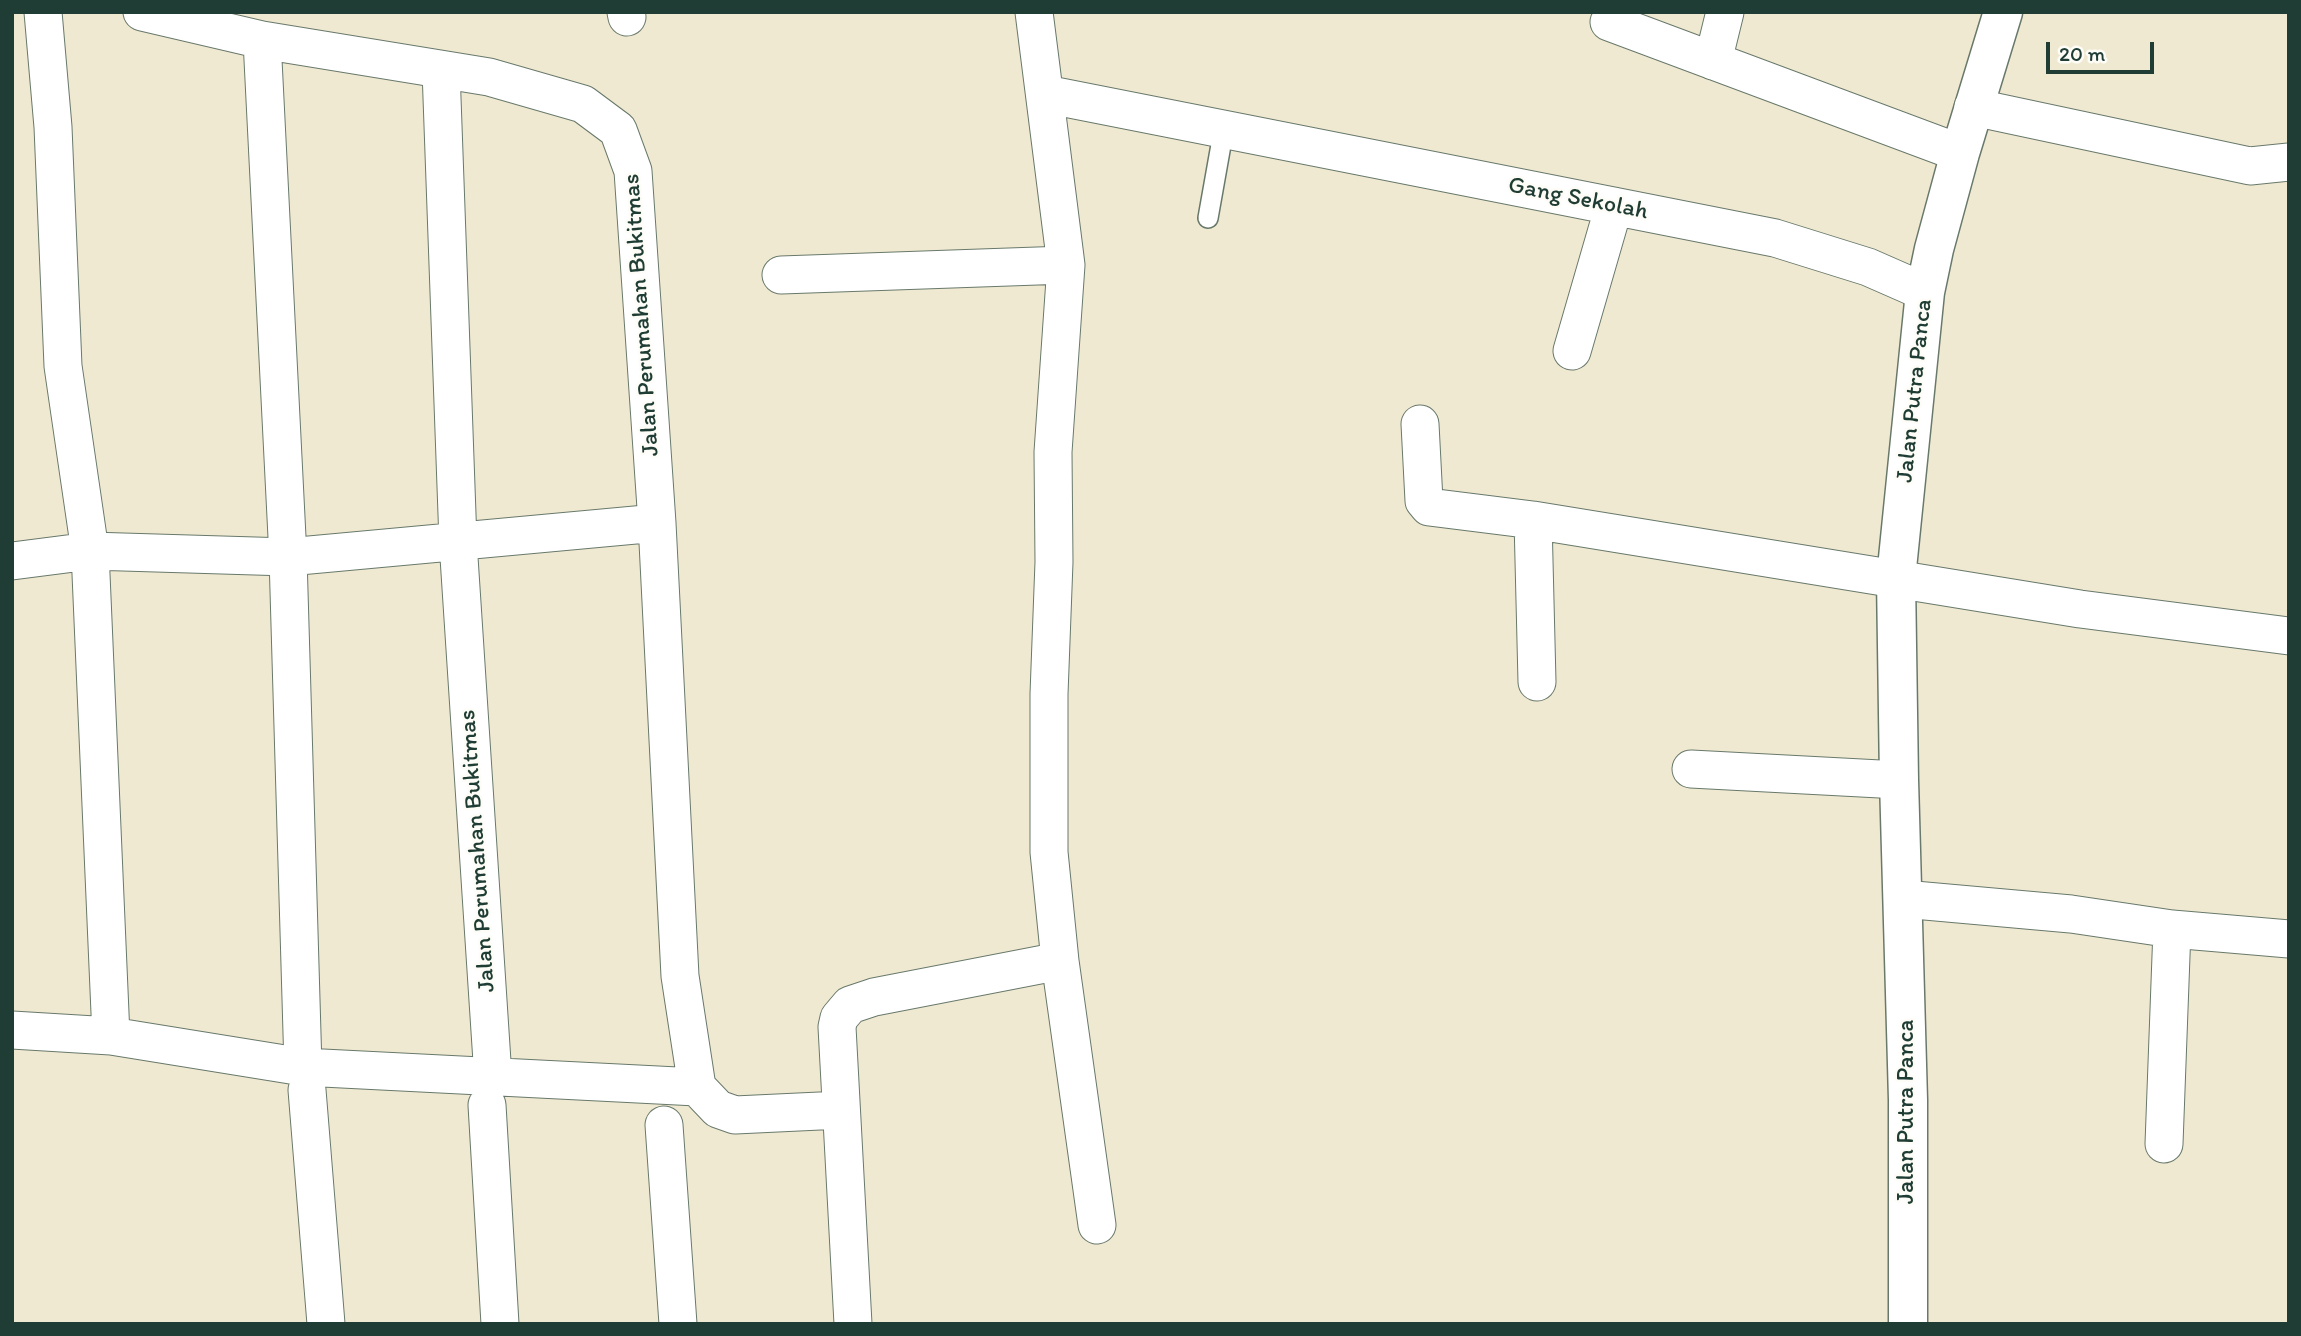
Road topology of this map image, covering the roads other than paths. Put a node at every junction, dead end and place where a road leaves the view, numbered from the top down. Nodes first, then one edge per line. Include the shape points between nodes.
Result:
1 (43, 12) edge
2 (142, 12) edge
3 (1034, 12) edge
4 (1725, 12) edge
5 (2004, 12) edge
6 (1609, 22) dead end
7 (262, 40) junction
8 (1713, 61) junction
9 (441, 70) junction
10 (1045, 93) junction
11 (1973, 107) junction
12 (1224, 128) junction
13 (1960, 153) junction
14 (2289, 162) edge
15 (1614, 206) junction
16 (1208, 218) dead end
17 (1066, 265) junction
18 (781, 275) dead end
19 (1925, 292) junction
20 (1572, 352) dead end
21 (1420, 424) dead end
22 (1533, 520) junction
23 (657, 523) junction
24 (458, 542) junction
25 (90, 551) junction
26 (288, 557) junction
27 (12, 561) edge
28 (1896, 578) junction
29 (2289, 636) edge
30 (1536, 682) dead end
31 (1691, 769) dead end
32 (1899, 780) junction
33 (1903, 900) junction
34 (2172, 929) junction
35 (2289, 939) edge
36 (1060, 961) junction
37 (12, 1030) edge
38 (111, 1036) junction
39 (305, 1079) junction
40 (698, 1087) junction
41 (490, 1091) junction
42 (841, 1110) junction
43 (664, 1125) dead end
44 (2164, 1144) dead end
45 (1097, 1225) dead end
46 (326, 1324) edge
47 (500, 1324) edge
48 (678, 1324) edge
49 (853, 1324) edge
50 (1908, 1324) edge

1 - 25 street via 64,366
2 - 7 street, Jalan Perumahan Bukitmas
3 - 10 street
4 - 8 street
5 - 11 street, Jalan Putra Panca
6 - 8 street
7 - 9 street, Jalan Perumahan Bukitmas
7 - 26 street
8 - 13 street
9 - 23 street, Jalan Perumahan Bukitmas via 489,77 583,104 618,130 634,171
9 - 24 street, Jalan Perumahan Bukitmas
10 - 12 street, Gang Sekolah
10 - 17 street
11 - 13 street, Jalan Putra Panca
11 - 14 street via 2250,166
12 - 15 street, Gang Sekolah
12 - 16 lane
13 - 19 street, Jalan Putra Panca
15 - 19 street, Gang Sekolah via 1775,239 1868,267
15 - 20 street
17 - 18 street
17 - 36 street via 1053,452 1049,694 1049,852
19 - 28 street, Jalan Putra Panca
21 - 22 street via 1424,501 1429,507
22 - 28 street
22 - 30 street
23 - 24 street
23 - 40 street, Jalan Perumahan Bukitmas via 680,976
24 - 26 street
24 - 41 street, Jalan Perumahan Bukitmas
25 - 26 street
25 - 27 street
25 - 38 street
26 - 39 street
28 - 29 street via 2080,609
28 - 32 street, Jalan Putra Panca
31 - 32 street
32 - 33 street, Jalan Putra Panca
33 - 34 street via 2071,914
33 - 50 street, Jalan Putra Panca
34 - 35 street
34 - 44 street
36 - 42 street via 850,1005 836,1027
36 - 45 street
37 - 38 street
38 - 39 street
39 - 41 street
39 - 46 street
40 - 41 street
40 - 42 street via 718,1109 735,1115
41 - 47 street, Jalan Perumahan Bukitmas
42 - 49 street
43 - 48 street

